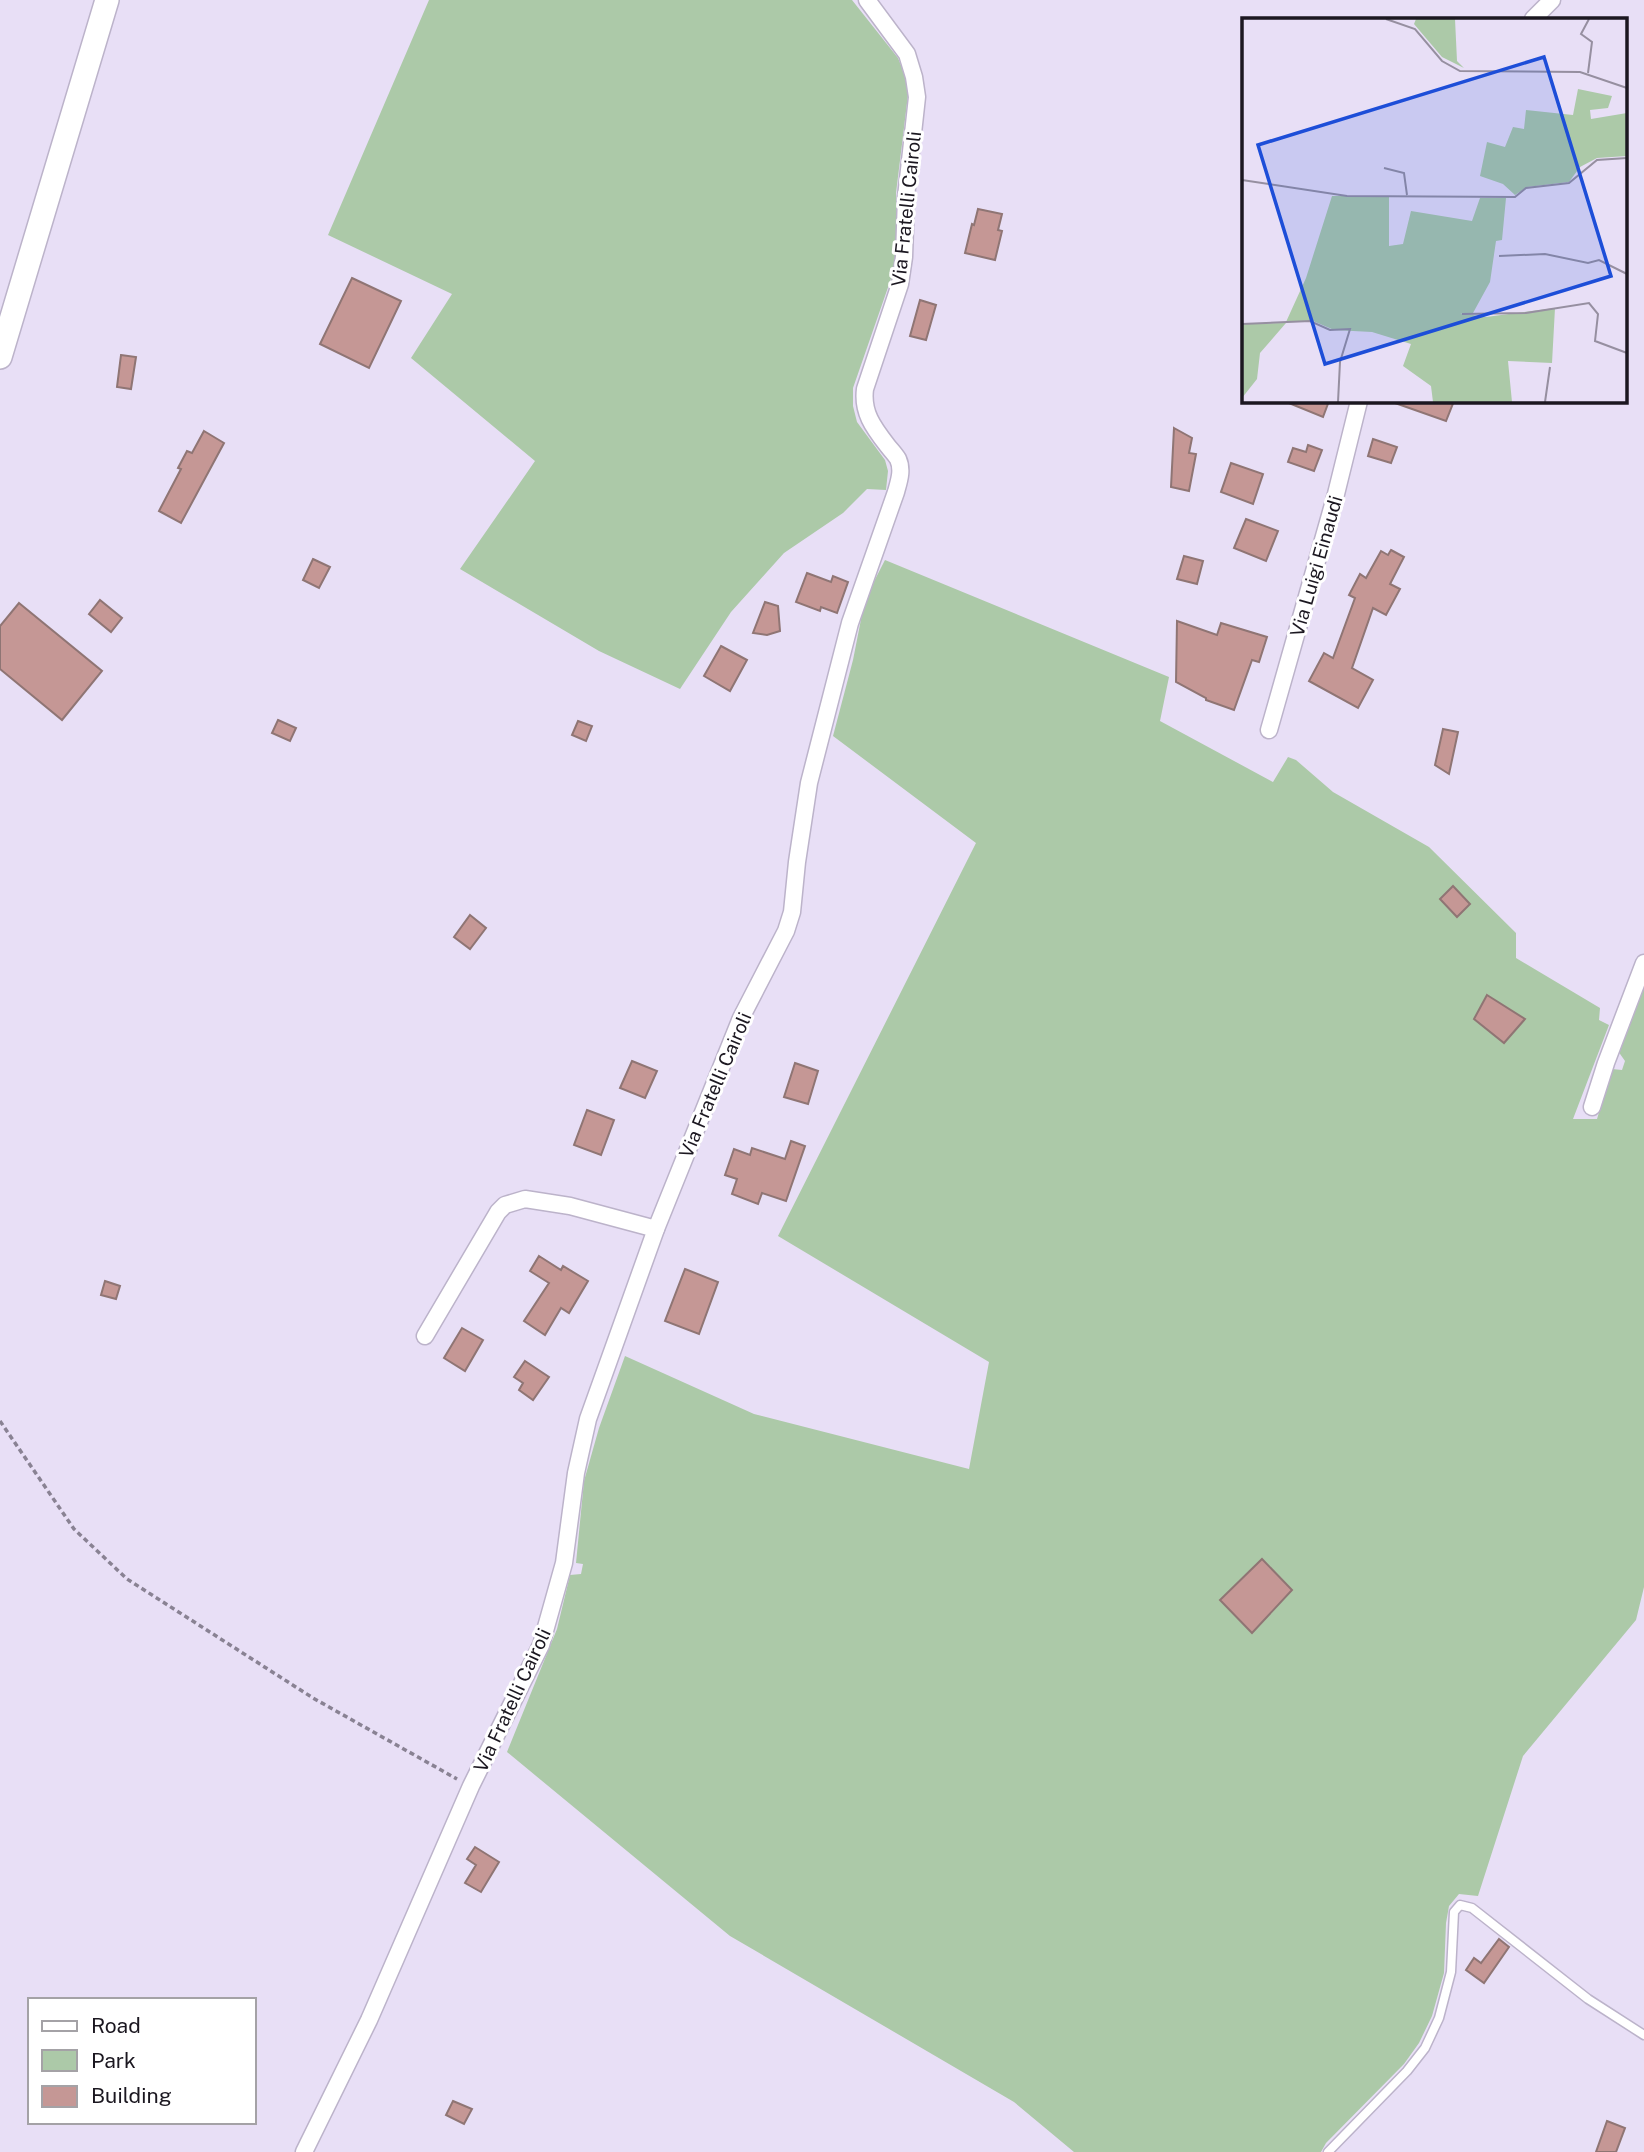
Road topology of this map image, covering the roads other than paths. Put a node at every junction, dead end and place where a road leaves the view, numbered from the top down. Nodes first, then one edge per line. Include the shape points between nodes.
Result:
1 (107, 0) edge
2 (867, 0) edge
3 (1552, 0) edge
4 (1535, 18) edge
5 (0, 357) edge
6 (1359, 402) edge
7 (1269, 730) dead end
8 (1644, 963) edge
9 (1592, 1107) dead end
10 (656, 1229) junction
11 (425, 1336) dead end
12 (1644, 2035) edge
13 (304, 2152) edge
14 (1328, 2152) edge

1 - 5 street
2 - 10 street, Via Fratelli Cairoli via 907,54 917,97 900,284 863,401 901,473 850,623 809,783 786,932 741,1018
3 - 4 street
6 - 7 street, Via Luigi Einaudi
8 - 9 street
10 - 11 street via 570,1206 525,1199 505,1205
10 - 13 street, Via Fratelli Cairoli via 588,1419 564,1563 541,1645 471,1786 369,2020
12 - 14 lane via 1588,1999 1472,1908 1460,1905 1454,1912 1451,1972 1439,2018 1425,2048

